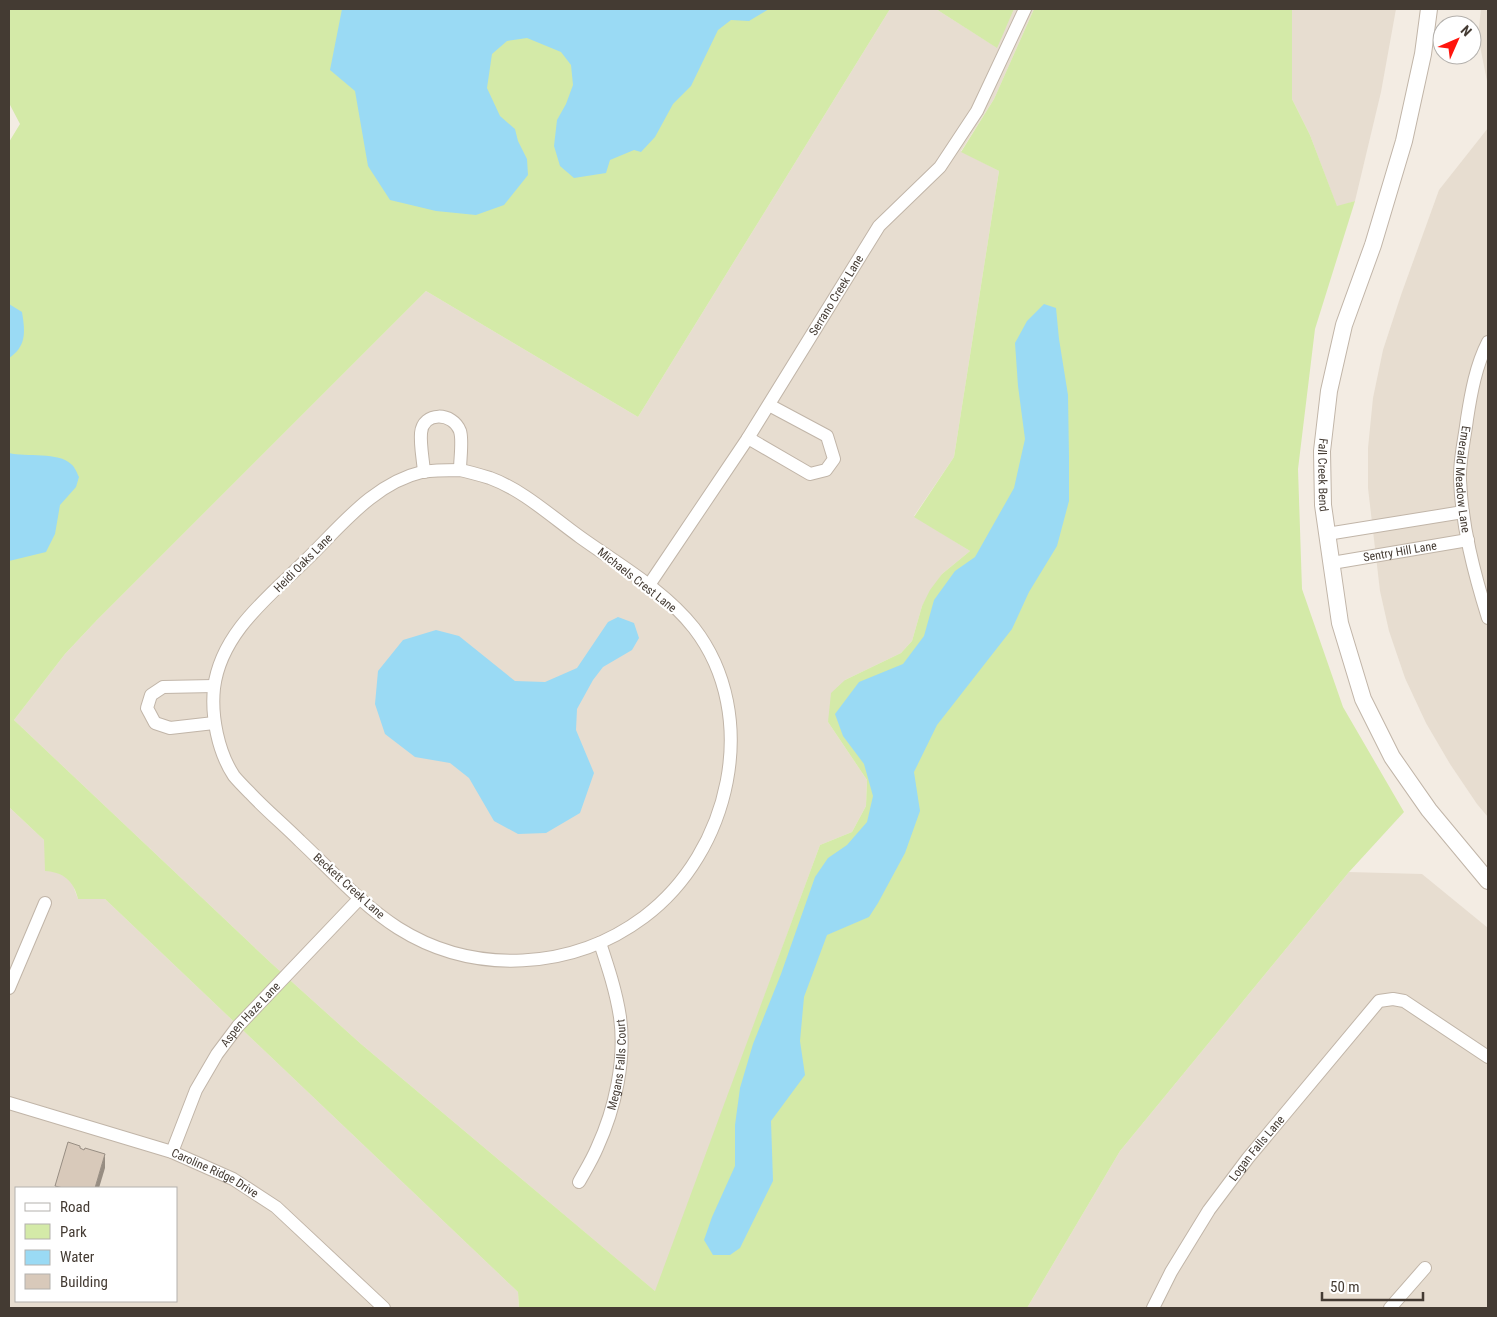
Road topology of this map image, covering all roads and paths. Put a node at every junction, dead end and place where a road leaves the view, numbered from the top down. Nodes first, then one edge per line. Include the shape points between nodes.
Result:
1 (1025, 9) edge
2 (1429, 9) edge
3 (1488, 342) edge
4 (769, 404) junction
5 (748, 438) junction
6 (460, 470) junction
7 (424, 472) junction
8 (1463, 512) junction
9 (1327, 534) junction
10 (1468, 540) junction
11 (1332, 563) junction
12 (649, 585) junction
13 (1488, 618) edge
14 (214, 686) junction
15 (213, 706) joint
16 (214, 723) junction
17 (1488, 881) edge
18 (360, 898) junction
19 (45, 903) dead end
20 (600, 943) junction
21 (9, 988) edge
22 (1488, 1057) edge
23 (9, 1103) edge
24 (172, 1152) junction
25 (579, 1182) dead end
26 (1425, 1268) dead end
27 (384, 1308) edge
28 (1153, 1308) edge
29 (1390, 1308) edge

1 - 4 street, Serrano Creek Lane via 977,111 940,167 879,226
2 - 9 street, Fall Creek Bend via 1404,141 1373,246 1344,325 1329,391 1322,451
3 - 8 street, Emerald Meadow Lane via 1481,356 1469,404 1460,478
4 - 5 street, Serrano Creek Lane
4 - 5 street via 827,436 834,459 826,470 810,474
5 - 12 street, Serrano Creek Lane
6 - 7 street, Michaels Crest Lane
6 - 7 street via 460,432 446,416 434,416 424,423 421,432
6 - 12 street, Michaels Crest Lane via 492,479 520,494
7 - 14 street, Heidi Oaks Lane via 404,478 360,506 248,618 229,640
8 - 9 street
8 - 10 street, Emerald Meadow Lane
9 - 11 street, Fall Creek Bend
10 - 11 street, Sentry Hill Lane
10 - 13 street, Emerald Meadow Lane
11 - 17 street, Fall Creek Bend via 1340,623 1363,699 1392,757
12 - 20 street, Michaels Crest Lane via 674,605 710,653 722,682 728,711 729,772 714,827 686,875 648,915
14 - 15 street, Heidi Oaks Lane
14 - 16 street via 163,687 151,695 147,708 155,723 170,728
15 - 16 street, Beckett Creek Lane
16 - 18 street, Beckett Creek Lane via 234,776
18 - 20 street, Beckett Creek Lane via 402,930 434,947 471,958 538,960 570,955
18 - 24 street, Aspen Haze Lane via 238,1026 217,1054 196,1090
19 - 21 street
20 - 25 street, Megans Falls Court via 620,1018 621,1051 617,1086 607,1122
22 - 28 street, Logan Falls Lane via 1404,1001 1379,1001 1248,1158 1209,1210
23 - 24 street, Caroline Ridge Drive
24 - 27 street, Caroline Ridge Drive via 233,1179 276,1207
26 - 29 street

